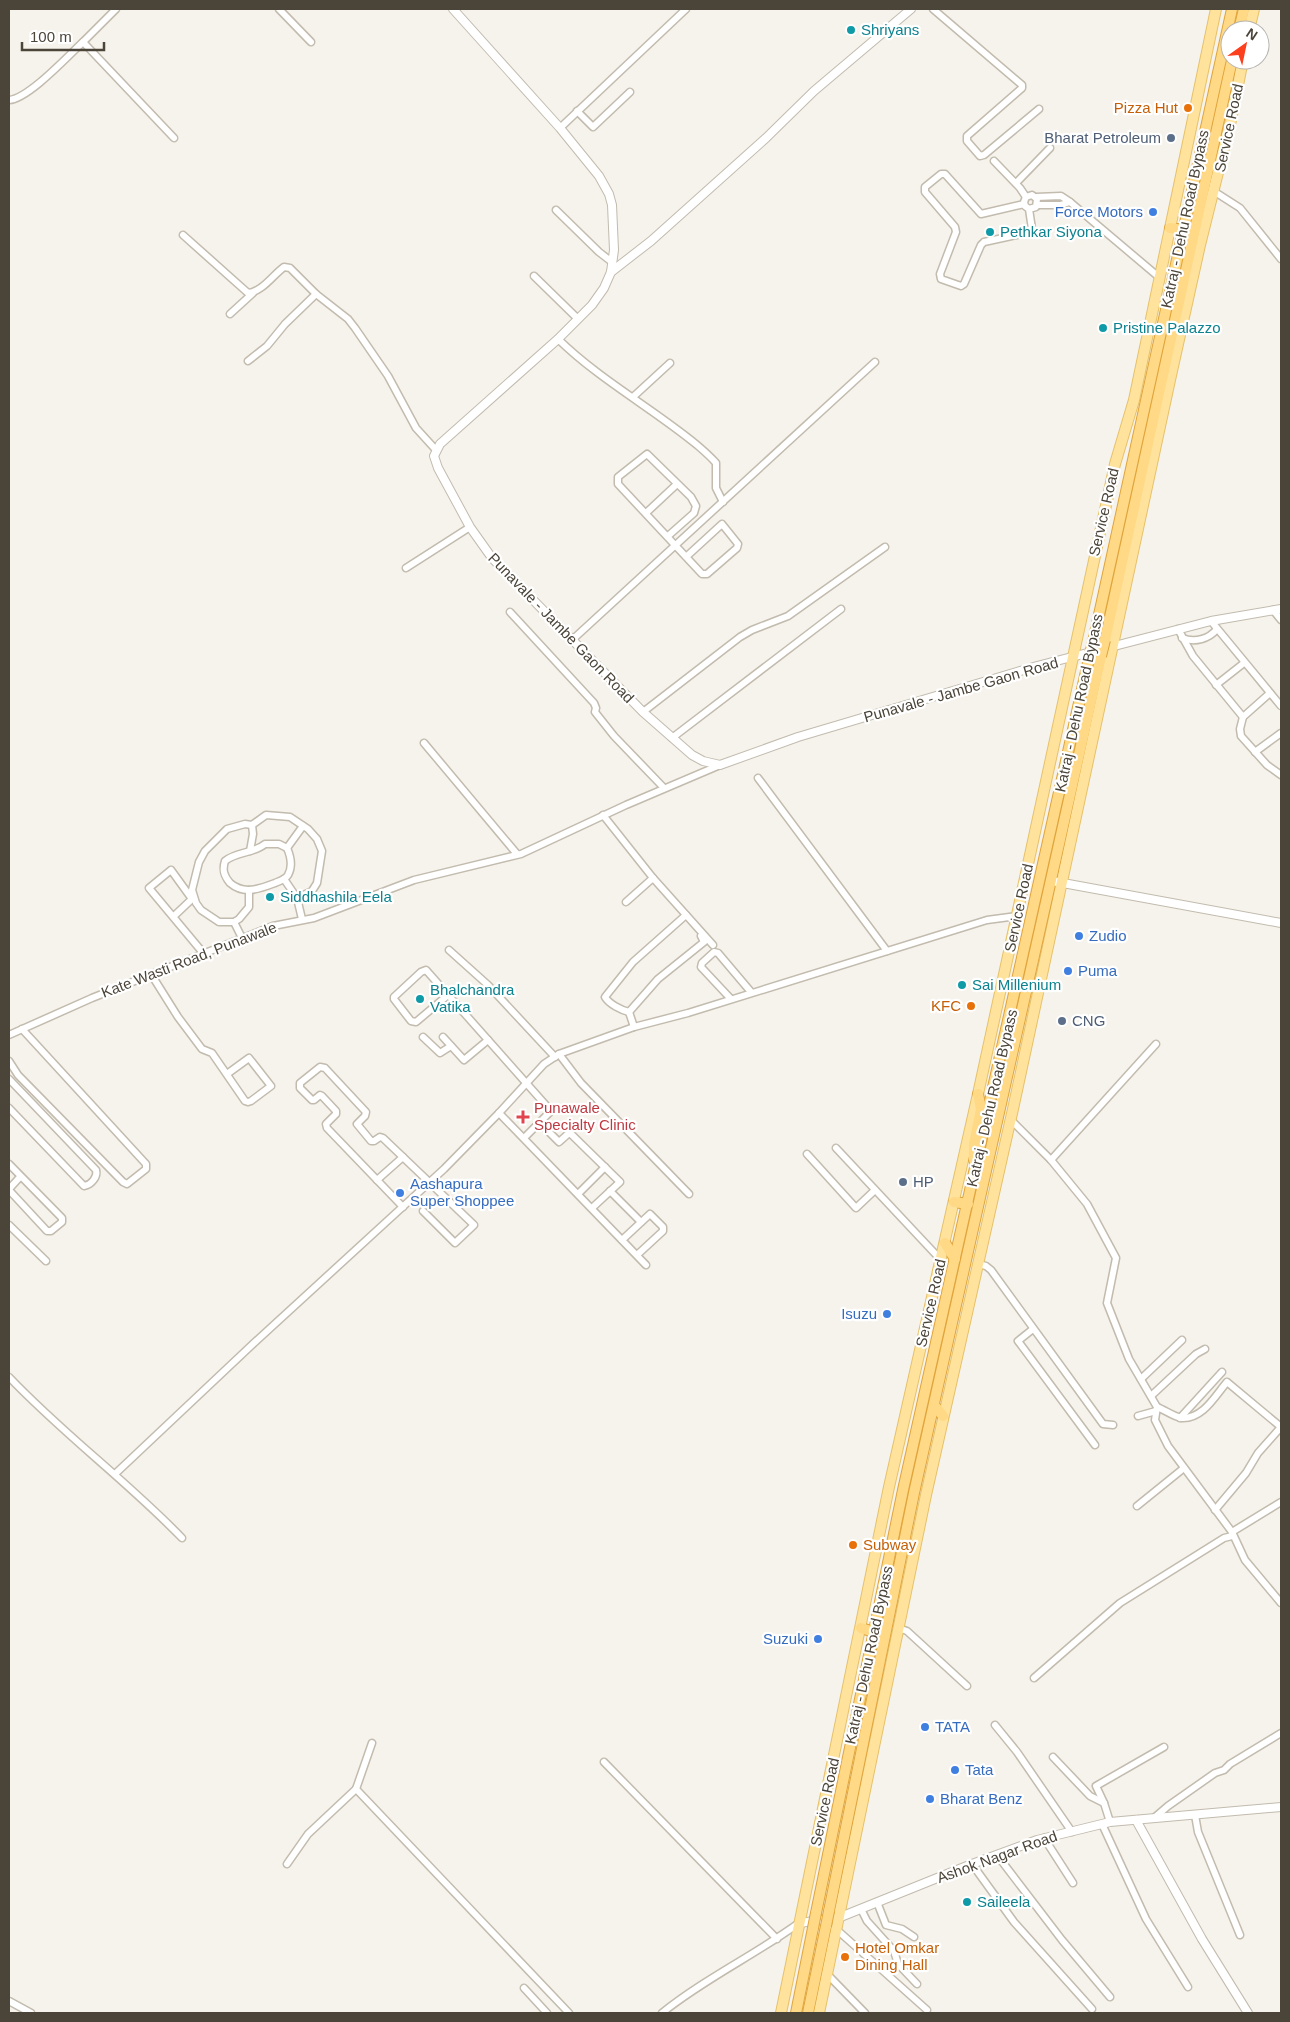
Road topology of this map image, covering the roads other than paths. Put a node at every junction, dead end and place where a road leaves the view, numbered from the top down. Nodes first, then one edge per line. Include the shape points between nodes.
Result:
1 (116, 9) edge
2 (279, 9) edge
3 (453, 9) edge
4 (686, 9) edge
5 (911, 9) edge
6 (933, 9) edge
7 (1216, 9) edge
8 (1232, 9) edge
9 (83, 42) junction
10 (311, 42) dead end
11 (1230, 70) edge
12 (1241, 70) edge
13 (630, 92) dead end
14 (9, 100) edge
15 (1039, 110) dead end
16 (577, 112) junction
17 (560, 128) junction
18 (174, 138) dead end
19 (1050, 148) dead end
20 (994, 160) dead end
21 (1016, 183) junction
22 (1215, 192) junction
23 (1036, 197) junction
24 (1070, 202) junction
25 (1026, 203) junction
26 (1037, 205) junction
27 (556, 210) dead end
28 (1170, 228) junction
29 (1183, 230) junction
30 (183, 234) dead end
31 (1281, 259) edge
32 (612, 262) junction
33 (611, 272) junction
34 (534, 276) dead end
35 (1160, 278) junction
36 (253, 292) junction
37 (316, 294) junction
38 (230, 314) dead end
39 (578, 319) junction
40 (558, 339) junction
41 (248, 361) dead end
42 (876, 362) dead end
43 (670, 364) dead end
44 (633, 397) junction
45 (436, 450) junction
46 (677, 484) junction
47 (723, 502) junction
48 (646, 513) junction
49 (470, 527) junction
50 (668, 536) junction
51 (676, 546) junction
52 (885, 547) dead end
53 (686, 557) junction
54 (406, 568) dead end
55 (841, 609) dead end
56 (1277, 609) edge
57 (510, 612) dead end
58 (1281, 620) edge
59 (1211, 621) junction
60 (1178, 629) junction
61 (1217, 629) junction
62 (1182, 638) junction
63 (571, 641) junction
64 (1114, 646) junction
65 (1072, 657) junction
66 (1244, 663) junction
67 (1216, 685) junction
68 (1270, 693) junction
69 (1281, 706) edge
70 (643, 712) junction
71 (1243, 717) junction
72 (1281, 733) edge
73 (672, 738) junction
74 (424, 743) dead end
75 (1255, 752) junction
76 (720, 765) junction
77 (1281, 775) edge
78 (758, 778) dead end
79 (664, 788) junction
80 (603, 816) junction
81 (252, 824) junction
82 (304, 826) junction
83 (287, 848) junction
84 (250, 851) junction
85 (517, 854) junction
86 (654, 878) junction
87 (284, 879) junction
88 (1052, 881) junction
89 (1062, 884) junction
90 (249, 890) junction
91 (297, 898) junction
92 (626, 902) dead end
93 (174, 916) junction
94 (685, 916) junction
95 (1017, 916) junction
96 (302, 919) junction
97 (234, 922) junction
98 (1281, 924) edge
99 (242, 938) junction
100 (712, 945) dead end
101 (449, 950) dead end
102 (887, 951) junction
103 (204, 954) junction
104 (151, 974) junction
105 (751, 992) junction
106 (448, 995) junction
107 (730, 998) junction
108 (629, 1012) junction
109 (634, 1026) junction
110 (22, 1029) junction
111 (9, 1035) edge
112 (423, 1037) dead end
113 (443, 1037) dead end
114 (488, 1040) junction
115 (1156, 1044) dead end
116 (451, 1046) junction
117 (557, 1055) junction
118 (9, 1061) edge
119 (227, 1074) junction
120 (9, 1079) edge
121 (526, 1083) junction
122 (978, 1094) junction
123 (9, 1108) edge
124 (499, 1113) junction
125 (1011, 1120) junction
126 (540, 1123) junction
127 (524, 1138) junction
128 (836, 1148) dead end
129 (806, 1154) dead end
130 (403, 1157) junction
131 (1051, 1160) junction
132 (9, 1164) edge
133 (977, 1165) junction
134 (606, 1167) junction
135 (20, 1177) junction
136 (377, 1180) junction
137 (430, 1182) junction
138 (9, 1189) edge
139 (875, 1190) junction
140 (610, 1191) junction
141 (578, 1194) junction
142 (689, 1194) dead end
143 (954, 1202) junction
144 (968, 1204) junction
145 (403, 1207) junction
146 (592, 1208) junction
147 (423, 1211) dead end
148 (641, 1222) junction
149 (9, 1225) edge
150 (622, 1240) junction
151 (945, 1243) junction
152 (637, 1256) junction
153 (955, 1259) junction
154 (941, 1260) junction
155 (46, 1261) dead end
156 (978, 1264) junction
157 (646, 1265) dead end
158 (1033, 1329) junction
159 (1182, 1340) dead end
160 (1205, 1349) dead end
161 (1222, 1372) dead end
162 (9, 1377) edge
163 (1141, 1380) junction
164 (1151, 1396) junction
165 (934, 1405) junction
166 (1156, 1409) junction
167 (943, 1416) junction
168 (1138, 1416) dead end
169 (1180, 1418) junction
170 (1113, 1425) dead end
171 (1095, 1445) dead end
172 (1184, 1468) junction
173 (115, 1474) junction
174 (1281, 1502) edge
175 (1137, 1506) dead end
176 (1215, 1510) junction
177 (1232, 1534) junction
178 (182, 1538) dead end
179 (1281, 1603) edge
180 (861, 1628) junction
181 (898, 1628) junction
182 (874, 1632) junction
183 (1034, 1678) dead end
184 (967, 1686) dead end
185 (995, 1725) dead end
186 (1281, 1733) edge
187 (372, 1743) dead end
188 (1164, 1748) dead end
189 (1053, 1757) dead end
190 (604, 1762) dead end
191 (356, 1789) junction
192 (1104, 1803) junction
193 (1281, 1807) edge
194 (1195, 1815) junction
195 (1154, 1818) junction
196 (1136, 1820) junction
197 (1106, 1823) junction
198 (1072, 1832) junction
199 (1044, 1838) junction
200 (997, 1855) junction
201 (286, 1864) dead end
202 (972, 1864) junction
203 (1074, 1883) dead end
204 (877, 1902) junction
205 (861, 1909) junction
206 (838, 1918) junction
207 (799, 1923) junction
208 (831, 1928) junction
209 (1240, 1935) dead end
210 (914, 1937) dead end
211 (777, 1939) junction
212 (827, 1974) junction
213 (917, 1984) dead end
214 (1188, 1986) dead end
215 (524, 1988) dead end
216 (1110, 1997) dead end
217 (9, 2001) edge
218 (1092, 2009) dead end
219 (927, 2010) dead end
220 (31, 2013) edge
221 (547, 2013) edge
222 (569, 2013) edge
223 (662, 2013) edge
224 (781, 2013) edge
225 (796, 2013) edge
226 (808, 2013) edge
227 (819, 2013) edge
228 (865, 2013) edge
229 (1248, 2013) edge

1 - 9 street
2 - 10 street
3 - 17 street
4 - 16 street
5 - 33 street via 814,91 651,241
6 - 15 street via 1022,85 967,136 977,154 984,155
7 - 28 main road, Service Road
8 - 29 highway, Katraj - Dehu Road Bypass
9 - 14 street via 34,88 16,100
9 - 18 street
11 - 88 highway, Katraj - Dehu Road Bypass, bridge
12 - 22 main road, Service Road
13 - 16 street via 593,127
16 - 17 street
17 - 32 street via 596,172 609,194 614,231
19 - 21 street
20 - 21 street
21 - 25 street
22 - 31 street via 1240,208
22 - 64 main road, Service Road via 1200,245
23 - 24 street via 1061,196
23 - 25 street via 1030,195
23 - 26 street
24 - 26 street
24 - 35 street
25 - 25 street via 1031,232 984,242 961,286 941,279 956,232 925,192 925,187 945,174 981,214
25 - 26 street via 1034,208
27 - 32 street
28 - 29 highway
28 - 35 main road, Service Road
29 - 133 highway, Katraj - Dehu Road Bypass, bridge
30 - 36 street via 244,291
32 - 33 street
33 - 39 street via 598,297
34 - 39 street
35 - 65 main road, Service Road
36 - 37 street via 287,267
36 - 38 street
37 - 41 street via 267,346
37 - 45 street via 355,328 388,376 416,428
39 - 40 street
40 - 44 street
40 - 45 street
42 - 47 street
43 - 44 street
44 - 47 street via 710,456 716,463 716,488
45 - 49 street, Punavale - Jambe Gaon Road via 438,468
46 - 48 street
46 - 48 street via 647,454 618,477 620,487
46 - 50 street via 694,501 695,509
47 - 51 street
48 - 50 street
49 - 54 street
49 - 63 street, Punavale - Jambe Gaon Road via 492,558
50 - 51 street
51 - 53 street
51 - 63 street
52 - 70 street via 788,616 740,637
53 - 53 street via 705,575 738,544 722,524
55 - 73 street
56 - 58 street
56 - 59 street, Punavale - Jambe Gaon Road
57 - 79 street via 594,703 596,715 614,736
59 - 60 street, Punavale - Jambe Gaon Road
59 - 61 street
60 - 62 street
60 - 64 street, Punavale - Jambe Gaon Road
61 - 62 street via 1209,637 1195,641
61 - 66 street
62 - 67 street
63 - 70 street, Punavale - Jambe Gaon Road
64 - 65 street, Punavale - Jambe Gaon Road
64 - 89 main road, Service Road
65 - 76 street, Punavale - Jambe Gaon Road via 798,737
65 - 95 main road, Service Road
66 - 67 street
66 - 68 street
67 - 71 street
68 - 69 street
68 - 71 street
70 - 73 street, Punavale - Jambe Gaon Road
71 - 75 street via 1240,736
72 - 75 street
73 - 76 street, Punavale - Jambe Gaon Road via 698,760
74 - 85 street
75 - 77 street
76 - 79 street, Kate Wasti Road, Punawale
78 - 102 street
79 - 80 street, Kate Wasti Road, Punawale
80 - 85 street, Kate Wasti Road, Punawale
80 - 86 street
81 - 82 street via 266,815 290,818
81 - 84 street
81 - 97 street via 227,829 210,845 199,862 192,890 202,910 219,922
82 - 83 street
82 - 91 street via 317,839 322,851 317,883 312,891
83 - 84 street via 265,844
83 - 87 street via 291,866
84 - 90 street via 228,858 223,867 226,878 235,887
85 - 96 street, Kate Wasti Road, Punawale via 414,880 314,918
86 - 92 street
86 - 94 street
87 - 90 street
87 - 91 street
88 - 89 street
88 - 165 highway, Katraj - Dehu Road Bypass
89 - 98 street
89 - 125 main road, Service Road
90 - 97 street via 249,907
91 - 96 street
93 - 93 street via 149,888 169,870 173,871 192,899
93 - 103 street
94 - 100 street
94 - 108 street via 704,942 658,978
94 - 108 street via 633,962 605,997
95 - 102 street via 987,920
95 - 122 main road, Service Road
96 - 99 street, Kate Wasti Road, Punawale
97 - 99 street
99 - 103 street, Kate Wasti Road, Punawale
101 - 117 street
102 - 105 street
103 - 104 street, Kate Wasti Road, Punawale
104 - 110 street, Kate Wasti Road, Punawale
104 - 119 street via 202,1049 212,1053
105 - 107 street
105 - 107 street via 714,952 701,967
106 - 106 street via 426,970 394,999 410,1021 416,1022
106 - 114 street
107 - 109 street via 688,1013
108 - 109 street
109 - 117 street
110 - 111 street, Kate Wasti Road, Punawale
110 - 118 street via 146,1164 146,1169 131,1182 124,1182 18,1076
112 - 116 street via 440,1053
113 - 116 street
114 - 116 street via 464,1060
114 - 121 street
115 - 131 street
117 - 121 street
117 - 142 street
119 - 119 street via 248,1102 270,1086 249,1058
120 - 123 street via 96,1170 96,1177 87,1186 81,1183
121 - 124 street
121 - 126 street via 551,1111
122 - 133 highway via 981,1108 973,1152
122 - 143 main road, Service Road
124 - 127 street
124 - 137 street
125 - 131 street
125 - 156 main road, Service Road
126 - 127 street
126 - 134 street via 559,1142 571,1134
127 - 141 street
128 - 139 street
129 - 139 street via 856,1208
130 - 136 street
130 - 136 street via 382,1137 371,1141 357,1125 366,1112 325,1068 320,1067 300,1083 300,1088 312,1100 320,1095 336,1111 326,1126
130 - 137 street
131 - 163 street via 1086,1204 1116,1258 1107,1303
132 - 135 street
133 - 144 highway, Katraj - Dehu Road Bypass
134 - 140 street via 620,1182
134 - 141 street
135 - 138 street
135 - 138 street via 62,1218 62,1222 47,1231
136 - 145 street
137 - 145 street
137 - 147 street via 474,1225 455,1242
139 - 154 street
140 - 146 street
140 - 148 street
141 - 146 street
143 - 144 highway
143 - 151 main road, Service Road
144 - 153 highway, Katraj - Dehu Road Bypass
145 - 173 street
146 - 150 street
148 - 150 street
148 - 152 street via 650,1214 664,1229
149 - 155 street
150 - 152 street
151 - 153 highway
151 - 154 main road, Service Road
152 - 157 street
153 - 182 highway, Katraj - Dehu Road Bypass
154 - 180 main road, Service Road via 889,1487
156 - 158 street via 991,1270
156 - 167 main road, Service Road
158 - 170 street via 1103,1424
158 - 171 street via 1018,1341
159 - 163 street
160 - 164 street
161 - 169 street
162 - 173 street via 35,1405
163 - 164 street
164 - 166 street
165 - 167 highway
165 - 208 highway, Katraj - Dehu Road Bypass, bridge via 829,1911
166 - 168 street
166 - 169 street
166 - 172 street via 1155,1420
167 - 181 main road, Service Road
169 - 176 street via 1195,1416 1202,1411 1227,1382 1281,1426
172 - 175 street
172 - 176 street
173 - 178 street
174 - 177 street
176 - 177 street
177 - 179 street via 1246,1560
177 - 183 street via 1120,1603
180 - 182 highway
180 - 207 main road, Service Road
181 - 184 street via 907,1631
181 - 206 main road, Service Road
182 - 225 highway, Katraj - Dehu Road Bypass, bridge
185 - 198 street
186 - 195 street via 1215,1773
187 - 191 street
188 - 192 street via 1096,1786
189 - 192 street via 1090,1796
190 - 211 street
191 - 201 street via 308,1834
191 - 222 street
192 - 197 street
193 - 194 street, Ashok Nagar Road
194 - 195 street, Ashok Nagar Road
194 - 209 street via 1198,1832
195 - 196 street, Ashok Nagar Road
196 - 197 street, Ashok Nagar Road
196 - 229 street via 1202,1939
197 - 198 street, Ashok Nagar Road
197 - 214 street via 1146,1919
198 - 199 street, Ashok Nagar Road
199 - 200 street, Ashok Nagar Road
199 - 203 street
200 - 202 street, Ashok Nagar Road
200 - 216 street
202 - 204 street, Ashok Nagar Road
202 - 218 street via 1014,1922
204 - 205 street, Ashok Nagar Road
204 - 210 street via 886,1925 902,1929
205 - 206 street, Ashok Nagar Road
205 - 213 street via 867,1921 894,1951 898,1964
206 - 207 street, Ashok Nagar Road
206 - 208 main road, Service Road
207 - 211 street
207 - 224 main road, Service Road
208 - 212 main road, Service Road
208 - 219 street
208 - 226 highway, Katraj - Dehu Road Bypass
211 - 223 street
212 - 227 main road, Service Road
212 - 228 street
215 - 221 street
217 - 220 street

